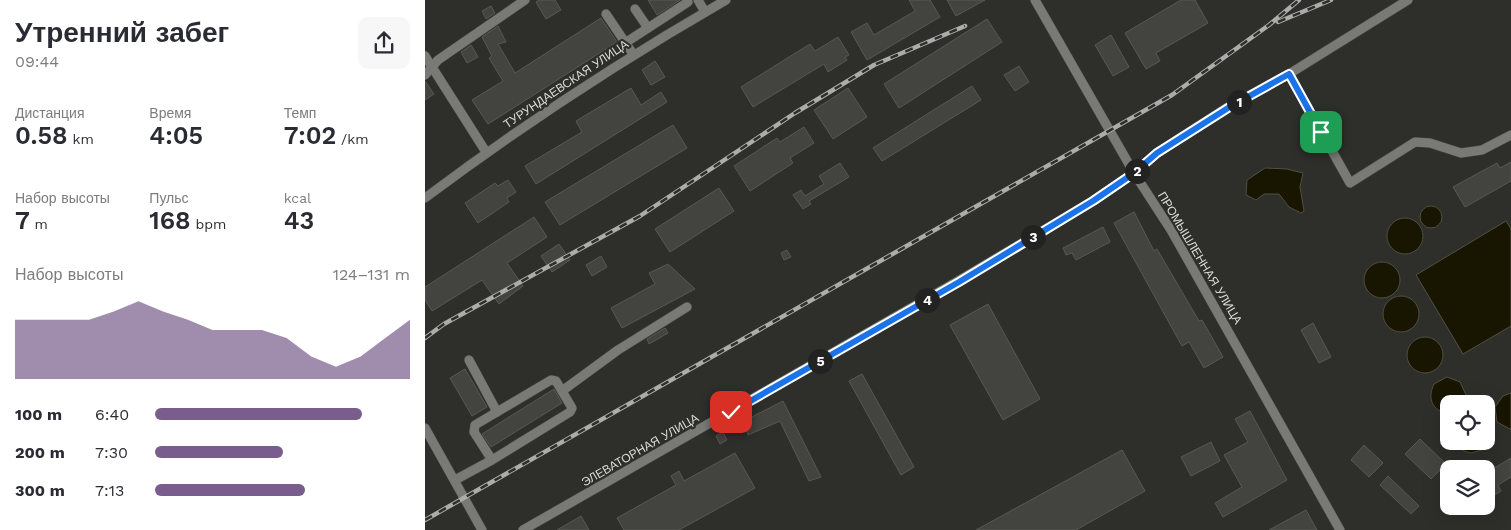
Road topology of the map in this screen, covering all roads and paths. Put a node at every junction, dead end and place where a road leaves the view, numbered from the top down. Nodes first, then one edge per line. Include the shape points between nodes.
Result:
1 (525, 0) edge
2 (698, 0) edge
3 (726, 0) edge
4 (1035, 0) edge
5 (1408, 0) edge
6 (688, 2) dead end
7 (635, 9) dead end
8 (705, 12) junction
9 (606, 14) dead end
10 (648, 28) junction
11 (625, 43) junction
12 (633, 54) junction
13 (425, 56) edge
14 (432, 67) junction
15 (425, 74) edge
16 (1289, 74) junction
17 (1511, 135) edge
18 (486, 152) junction
19 (1134, 173) junction
20 (425, 198) edge
21 (687, 307) dead end
22 (469, 360) dead end
23 (562, 391) junction
24 (497, 412) junction
25 (425, 428) edge
26 (492, 460) junction
27 (455, 480) junction
28 (482, 530) edge
29 (523, 530) edge
30 (1340, 530) edge

1 - 14 street
2 - 8 street
3 - 8 street, ТУРУНДАЕВСКАЯ УЛИЦА
4 - 19 street, ПРОМЫШЛЕННАЯ УЛИЦА
5 - 16 street, ЭЛЕВАТОРНАЯ УЛИЦА
6 - 10 street
7 - 10 street
8 - 12 street, ТУРУНДАЕВСКАЯ УЛИЦА
9 - 11 street
10 - 11 street
11 - 12 street
12 - 18 street, ТУРУНДАЕВСКАЯ УЛИЦА
13 - 14 street
14 - 15 street
14 - 18 street
16 - 17 street via 1350,183 1415,142 1429,143 1461,154 1482,150
16 - 19 street, ЭЛЕВАТОРНАЯ УЛИЦА via 1157,153
18 - 20 street, ТУРУНДАЕВСКАЯ УЛИЦА
19 - 29 street, ЭЛЕВАТОРНАЯ УЛИЦА via 959,282
19 - 30 street, ПРОМЫШЛЕННАЯ УЛИЦА via 1171,230
21 - 23 street via 618,350
22 - 24 street
23 - 24 street via 551,380
23 - 26 street via 571,412
24 - 26 street via 475,425 474,429
25 - 27 street
26 - 27 street
27 - 28 street

